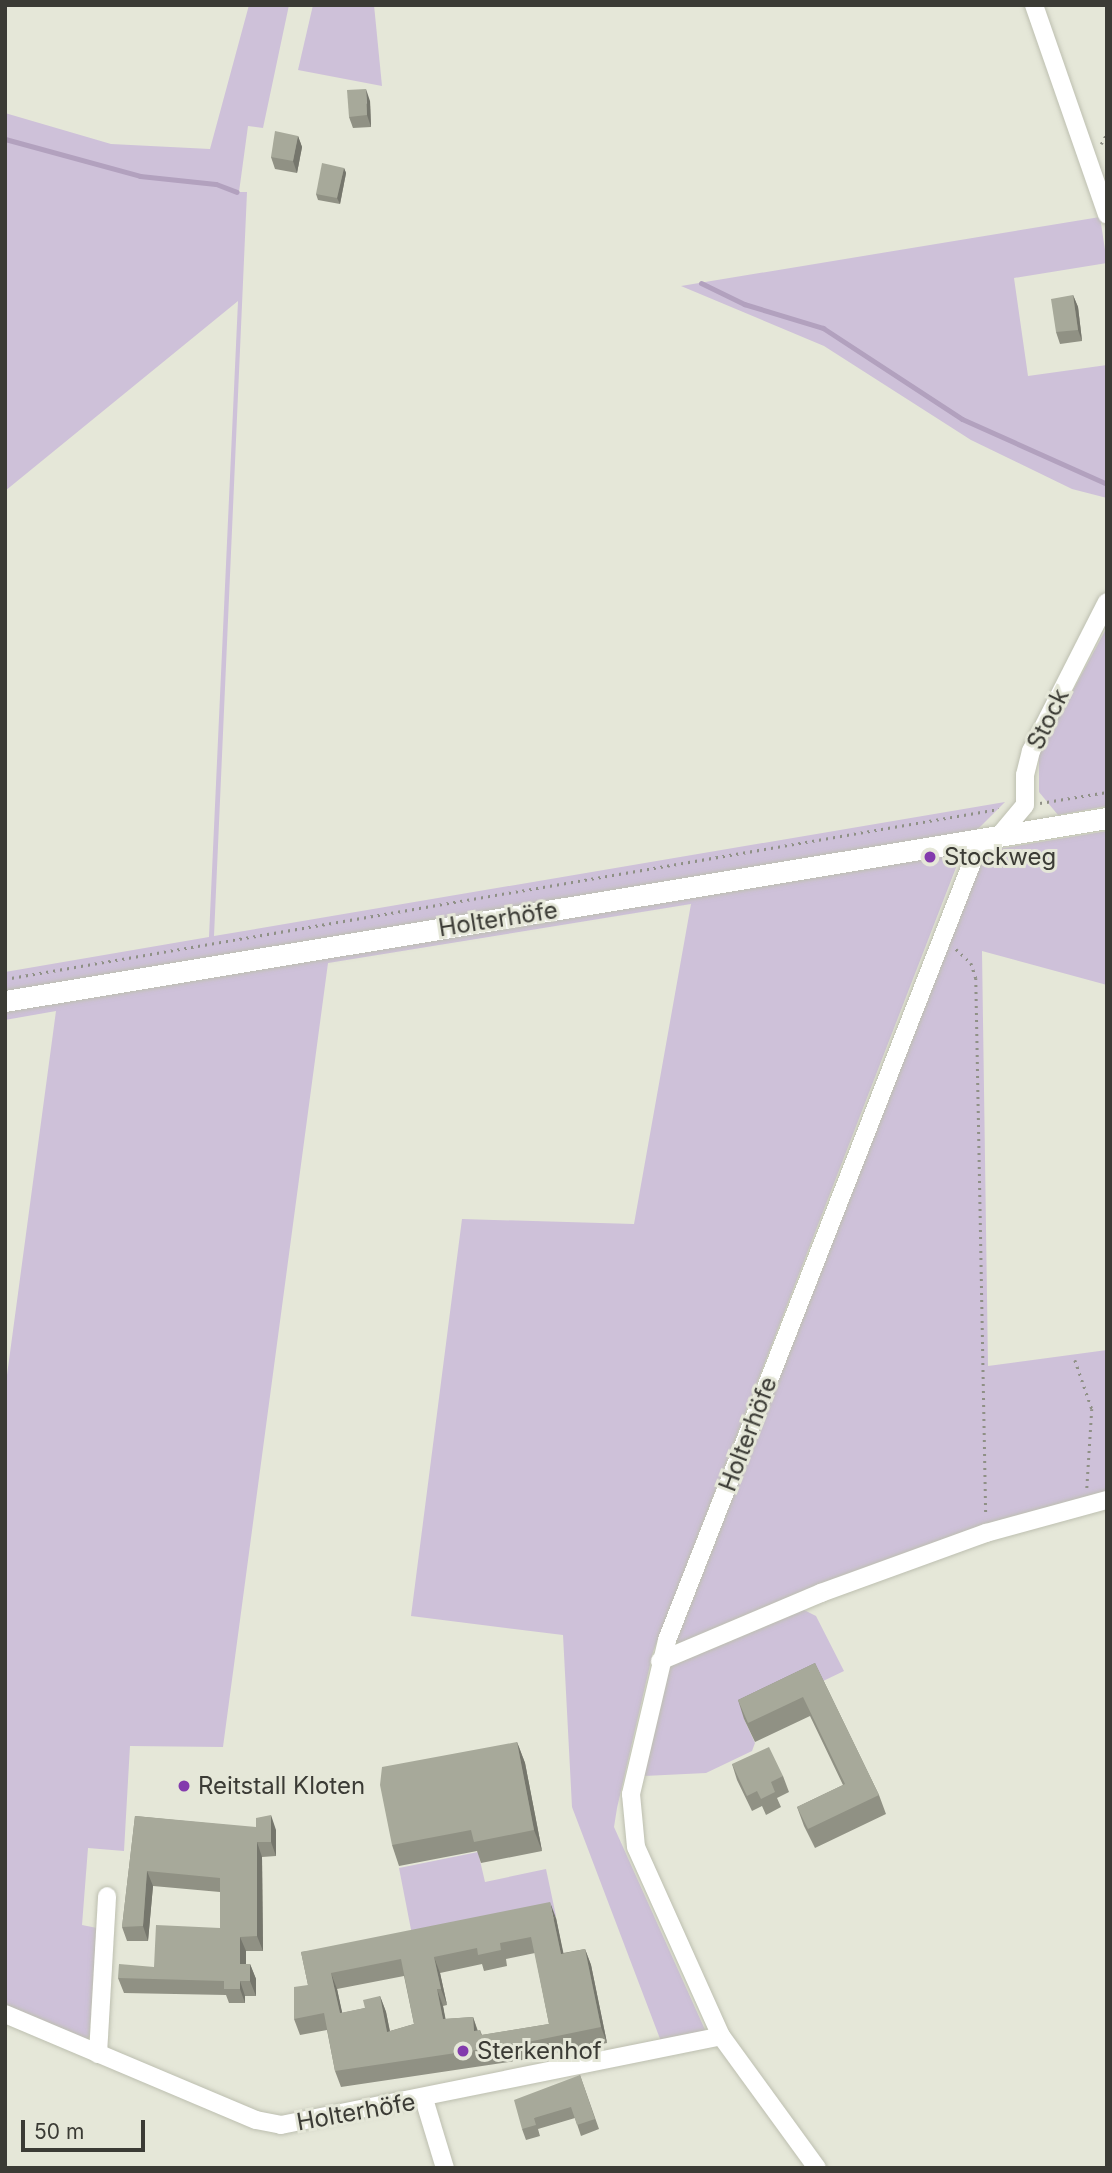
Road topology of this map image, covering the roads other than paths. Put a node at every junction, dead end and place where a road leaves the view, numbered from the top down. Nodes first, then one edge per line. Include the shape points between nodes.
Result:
1 (1034, 5) edge
2 (1107, 215) edge
3 (1107, 602) edge
4 (1107, 818) edge
5 (995, 836) junction
6 (5, 1001) edge
7 (1107, 1500) edge
8 (660, 1661) junction
9 (107, 1896) dead end
10 (5, 2014) edge
11 (722, 2036) junction
12 (98, 2054) junction
13 (424, 2099) junction
14 (445, 2168) edge
15 (817, 2168) edge

1 - 2 street
3 - 5 street, Stock via 1031,751 1024,775 1025,805
4 - 5 main road, Holterhöfe
5 - 6 main road, Holterhöfe
5 - 8 street, Holterhöfe via 975,855
7 - 8 street via 986,1533 821,1593
8 - 11 street, Holterhöfe via 631,1794 631,1830
9 - 12 street
10 - 12 street, Holterhöfe
11 - 13 street, Holterhöfe
11 - 15 street, Holterhöfe
12 - 13 street, Holterhöfe via 272,2124 306,2123
13 - 14 street

